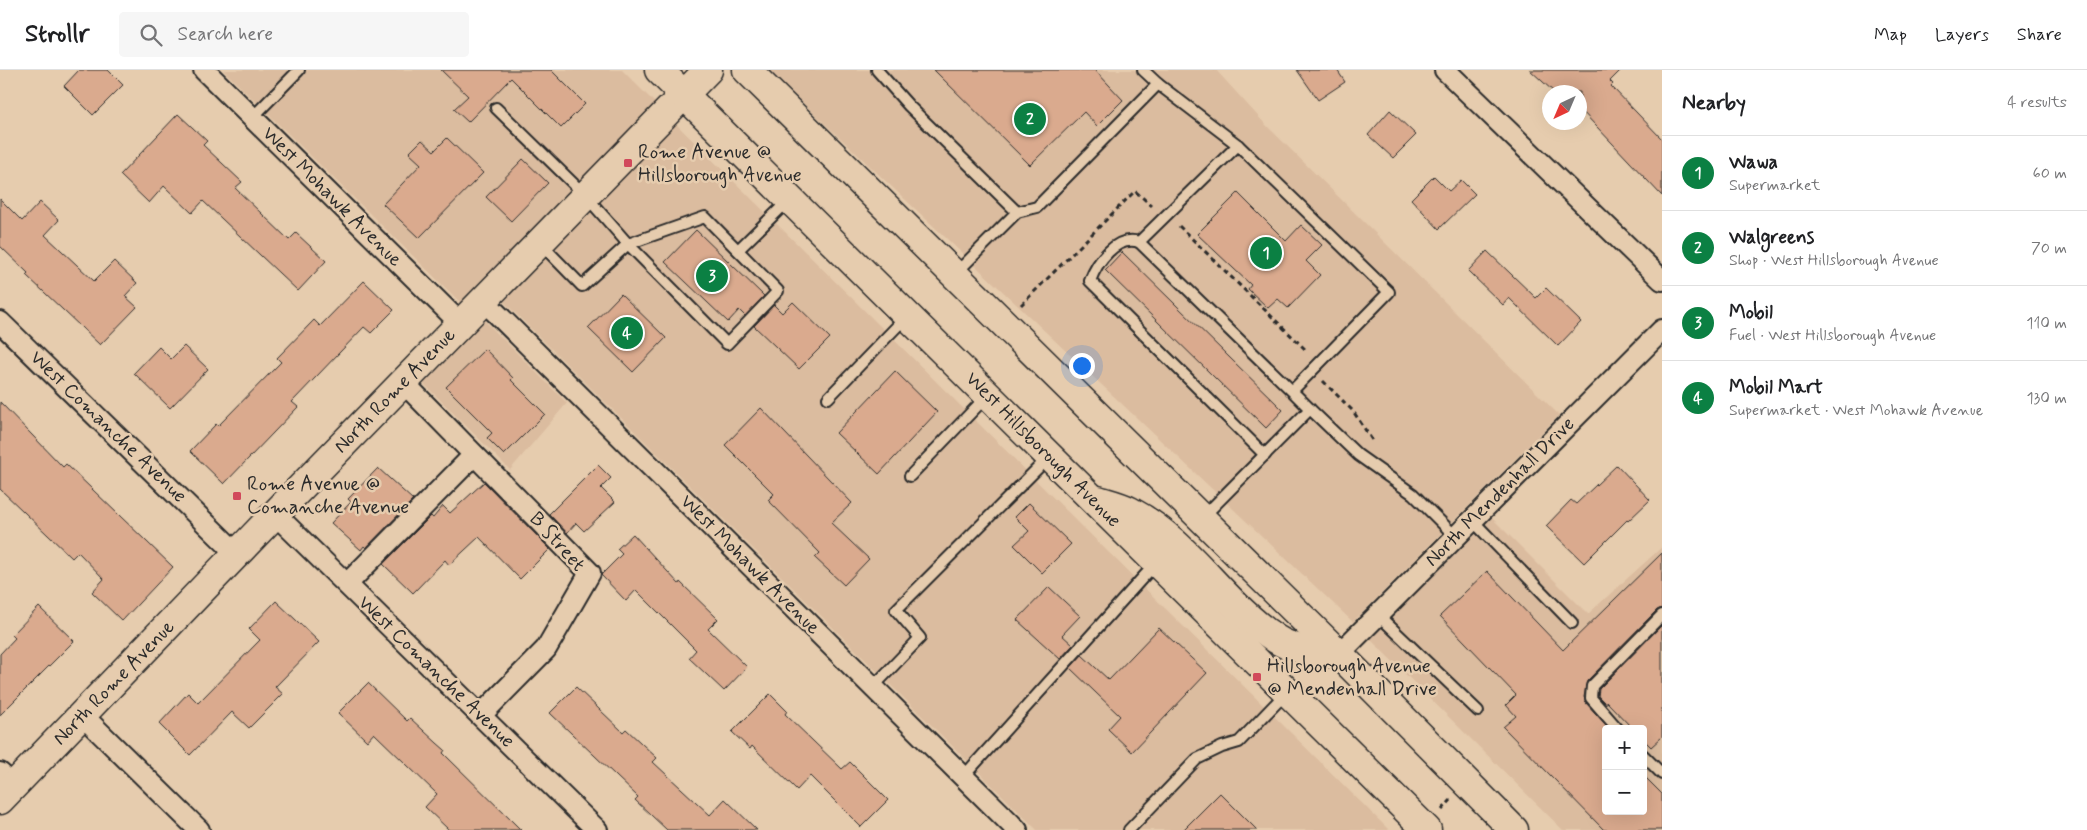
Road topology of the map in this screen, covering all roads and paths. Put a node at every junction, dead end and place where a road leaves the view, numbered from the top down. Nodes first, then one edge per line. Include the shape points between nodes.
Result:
1 (204, 70) edge
2 (299, 70) edge
3 (659, 70) edge
4 (708, 70) edge
5 (747, 70) edge
6 (877, 70) edge
7 (1143, 70) edge
8 (1445, 70) edge
9 (1158, 84) junction
10 (684, 94) junction
11 (496, 108) dead end
12 (252, 118) junction
13 (1238, 145) junction
14 (585, 195) junction
15 (790, 199) junction
16 (1017, 212) junction
17 (539, 242) junction
18 (1139, 242) junction
19 (628, 244) junction
20 (738, 250) junction
21 (954, 275) junction
22 (1662, 280) edge
23 (483, 300) junction
24 (907, 316) junction
25 (0, 322) edge
26 (460, 323) junction
27 (1662, 330) edge
28 (403, 382) junction
29 (1292, 391) junction
30 (987, 396) junction
31 (828, 398) dead end
32 (1310, 409) junction
33 (474, 455) junction
34 (1265, 455) junction
35 (1049, 457) junction
36 (910, 476) dead end
37 (1089, 496) junction
38 (275, 514) junction
39 (1201, 518) junction
40 (1472, 520) junction
41 (1455, 536) junction
42 (237, 554) junction
43 (1156, 563) junction
44 (347, 584) junction
45 (1378, 614) junction
46 (1662, 615) edge
47 (1572, 623) dead end
48 (1339, 654) junction
49 (873, 688) junction
50 (1287, 692) junction
51 (1478, 711) dead end
52 (481, 715) junction
53 (83, 716) junction
54 (1614, 725) edge
55 (1647, 759) edge
56 (1662, 774) edge
57 (963, 777) junction
58 (5, 786) edge
59 (1452, 800) dead end
60 (1432, 822) edge
61 (199, 830) edge
62 (597, 830) edge
63 (1017, 830) edge
64 (1129, 830) edge
65 (1514, 830) edge

1 - 12 street, West Mohawk Avenue
2 - 12 lane
3 - 10 main road, West Hillsborough Avenue
4 - 10 main road, North Rome Avenue
5 - 21 main road
6 - 16 lane
7 - 9 lane
8 - 22 street
9 - 13 lane
9 - 16 lane via 1037,207
10 - 14 main road, North Rome Avenue
10 - 15 main road, West Hillsborough Avenue
11 - 14 lane
12 - 26 street, West Mohawk Avenue
13 - 18 lane
13 - 29 lane via 1389,292
14 - 17 main road, North Rome Avenue
14 - 19 lane
15 - 20 lane
15 - 24 main road, West Hillsborough Avenue
16 - 21 lane
17 - 19 lane via 582,286
17 - 23 main road, North Rome Avenue
18 - 29 lane
18 - 34 lane via 1130,239 1118,243 1095,267 1090,281
19 - 20 lane via 705,217
19 - 20 lane via 726,344 778,292
21 - 39 main road
23 - 26 main road, North Rome Avenue
23 - 49 street, West Mohawk Avenue
24 - 30 main road, West Hillsborough Avenue
24 - 31 lane
25 - 42 street, West Comanche Avenue
26 - 28 main road, North Rome Avenue
27 - 40 street, North Mendenhall Drive
28 - 33 street, B Street
28 - 38 main road, North Rome Avenue
29 - 32 lane
30 - 35 main road, West Hillsborough Avenue
30 - 36 lane
32 - 34 lane
32 - 41 lane via 1358,455 1413,494
33 - 44 street
33 - 52 street, B Street via 590,573 546,648
34 - 39 lane
35 - 37 main road, West Hillsborough Avenue
35 - 49 lane via 896,610 920,638
37 - 43 main road, West Hillsborough Avenue
37 - 48 main road via 1130,511 1165,534 1250,618 1277,640 1307,651
38 - 42 main road, North Rome Avenue
38 - 44 street, West Comanche Avenue
39 - 48 main road
40 - 41 street, North Mendenhall Drive
40 - 47 lane
41 - 45 street, North Mendenhall Drive
42 - 53 main road, North Rome Avenue
43 - 50 main road, West Hillsborough Avenue
43 - 57 lane
44 - 52 street, West Comanche Avenue
45 - 48 street, North Mendenhall Drive
45 - 51 lane
46 - 54 lane via 1592,686 1590,698
48 - 65 main road
49 - 57 street, West Mohawk Avenue
50 - 60 main road, West Hillsborough Avenue
50 - 64 lane via 1239,742 1198,759
52 - 62 street, West Comanche Avenue
53 - 58 main road, North Rome Avenue
53 - 61 street
55 - 56 lane
57 - 63 street, West Mohawk Avenue
59 - 60 path

